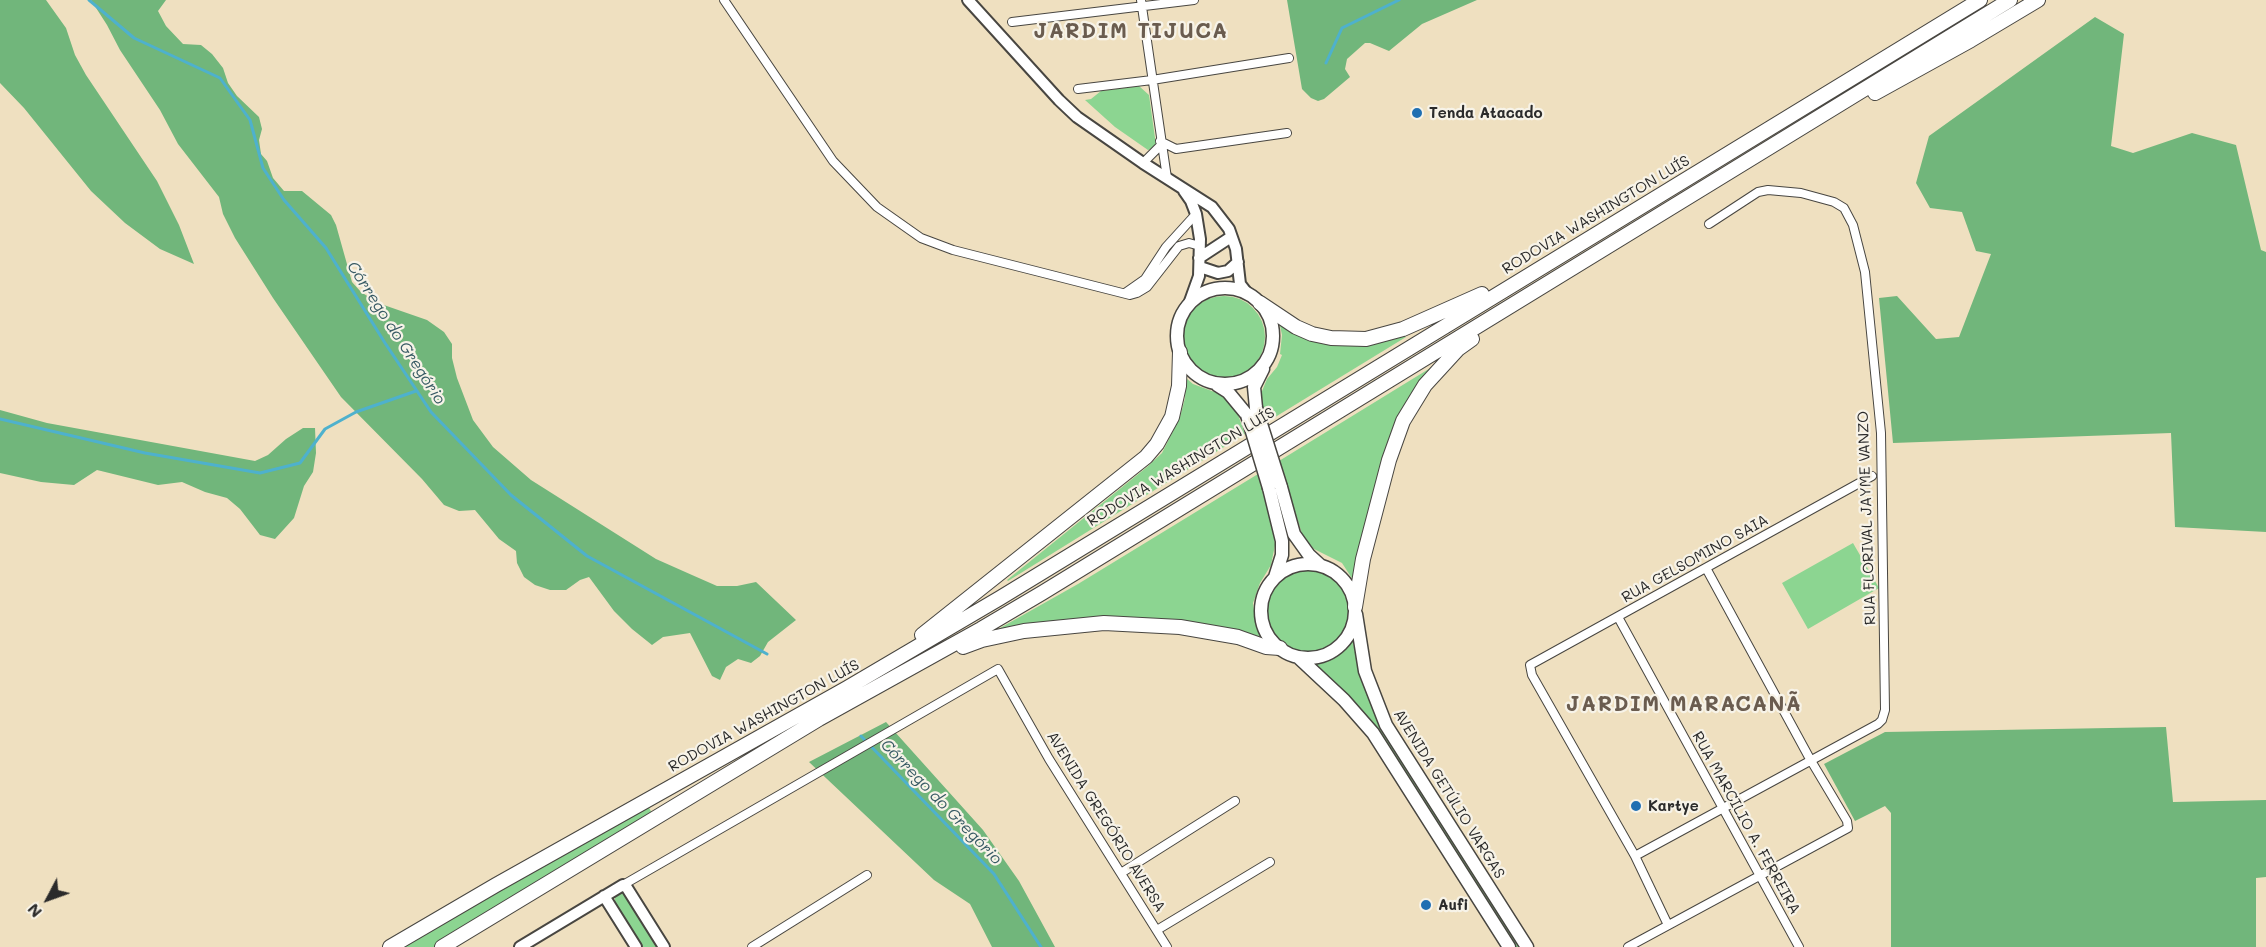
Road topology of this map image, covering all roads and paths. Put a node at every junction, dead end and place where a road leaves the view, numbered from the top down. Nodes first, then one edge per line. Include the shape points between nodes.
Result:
1 (724, 0) edge
2 (968, 0) edge
3 (1194, 0) edge
4 (1968, 0) edge
5 (1980, 0) edge
6 (2010, 0) edge
7 (2038, 0) edge
8 (1141, 4) edge
9 (1012, 22) dead end
10 (1902, 47) junction
11 (1289, 58) dead end
12 (1152, 80) junction
13 (1078, 89) dead end
14 (1287, 133) dead end
15 (1161, 143) junction
16 (1752, 159) junction
17 (1143, 163) junction
18 (1167, 178) junction
19 (1182, 189) junction
20 (1196, 214) junction
21 (1220, 216) junction
22 (1709, 224) dead end
23 (1231, 237) junction
24 (1199, 257) junction
25 (1238, 262) junction
26 (1538, 268) junction
27 (1556, 278) junction
28 (1125, 293) junction
29 (1247, 293) junction
30 (1260, 303) junction
31 (1189, 304) junction
32 (1180, 352) junction
33 (1267, 360) junction
34 (1210, 381) junction
35 (1251, 411) junction
36 (1872, 476) dead end
37 (1275, 487) junction
38 (1320, 565) junction
39 (1706, 568) junction
40 (1275, 577) junction
41 (1355, 611) junction
42 (1618, 617) junction
43 (1280, 648) junction
44 (1298, 657) junction
45 (908, 668) junction
46 (847, 688) junction
47 (1810, 759) junction
48 (1236, 801) dead end
49 (1723, 809) junction
50 (1635, 856) junction
51 (1270, 862) dead end
52 (1121, 873) junction
53 (867, 875) dead end
54 (1760, 876) junction
55 (623, 885) junction
56 (604, 896) junction
57 (1668, 925) junction
58 (1157, 930) junction
59 (390, 947) edge
60 (442, 947) edge
61 (520, 947) edge
62 (636, 947) edge
63 (664, 947) edge
64 (752, 947) edge
65 (1167, 947) edge
66 (1509, 947) edge
67 (1527, 947) edge
68 (1628, 947) edge
69 (1799, 947) edge

1 - 28 street via 833,161 898,224 952,250
2 - 17 street via 1077,117
3 - 8 street
4 - 10 highway
5 - 10 highway, RODOVIA WASHINGTON LUÍS
6 - 16 highway, RODOVIA WASHINGTON LUÍS
7 - 16 highway
8 - 9 street
8 - 12 street
10 - 26 highway, RODOVIA WASHINGTON LUÍS
11 - 12 street
12 - 13 street
12 - 15 street
14 - 15 street via 1176,149
15 - 17 street
15 - 18 street
16 - 27 highway, RODOVIA WASHINGTON LUÍS
17 - 18 street
18 - 19 street
19 - 20 street
19 - 21 street
20 - 21 street
20 - 24 street
20 - 28 street via 1166,247 1145,279
21 - 23 street
22 - 47 street, RUA FLORIVAL JAYME VANZO via 1758,192 1768,190 1834,202 1844,208 1853,225 1865,272 1881,433 1885,710 1878,724
23 - 24 street
23 - 25 street
24 - 25 street via 1218,273 1228,271
24 - 28 street via 1189,243 1179,246 1147,287 1134,294
24 - 31 street via 1199,276
25 - 29 street via 1240,284
26 - 30 highway via 1403,329 1366,339 1312,334
26 - 46 highway, RODOVIA WASHINGTON LUÍS
27 - 41 highway via 1458,349 1412,402 1389,460 1363,559
27 - 45 highway, RODOVIA WASHINGTON LUÍS via 1022,605
29 - 30 main road
29 - 31 main road via 1216,289
30 - 33 main road via 1273,336
31 - 32 main road via 1178,327
32 - 34 main road via 1197,375
32 - 46 highway via 1179,386 1172,417 1146,457 927,632
33 - 34 main road via 1243,381
33 - 35 main road via 1254,387
34 - 35 main road
35 - 37 main road, bridge
36 - 39 street, RUA GELSOMINO SAIA
37 - 38 main road via 1294,534
37 - 40 main road via 1282,541
38 - 40 main road via 1288,568
38 - 41 main road via 1345,580
39 - 42 street, RUA GELSOMINO SAIA
39 - 47 street
40 - 43 main road via 1261,605 1262,621
41 - 44 main road via 1352,630 1343,643 1314,658
41 - 67 main road, AVENIDA GETÚLIO VARGAS via 1365,671 1386,725
42 - 49 street, RUA MARCILIO A. FERREIRA
42 - 50 street, RUA GELSOMINO SAIA via 1530,665 1532,675
43 - 44 main road
43 - 45 highway via 1180,627 1082,624 982,640
44 - 66 main road, AVENIDA GETÚLIO VARGAS via 1373,733
45 - 60 highway, RODOVIA WASHINGTON LUÍS
46 - 59 highway, RODOVIA WASHINGTON LUÍS
47 - 49 street
47 - 54 street via 1848,828
48 - 52 street
49 - 50 street
49 - 54 street, RUA MARCILIO A. FERREIRA
50 - 57 street
51 - 58 street
52 - 55 street, AVENIDA GREGÓRIO AVERSA via 998,669
52 - 58 street, AVENIDA GREGÓRIO AVERSA
53 - 64 street
54 - 57 street
54 - 69 street, RUA MARCILIO A. FERREIRA
55 - 56 street
55 - 63 street
56 - 61 street
56 - 62 street
57 - 68 street
58 - 65 street, AVENIDA GREGÓRIO AVERSA

